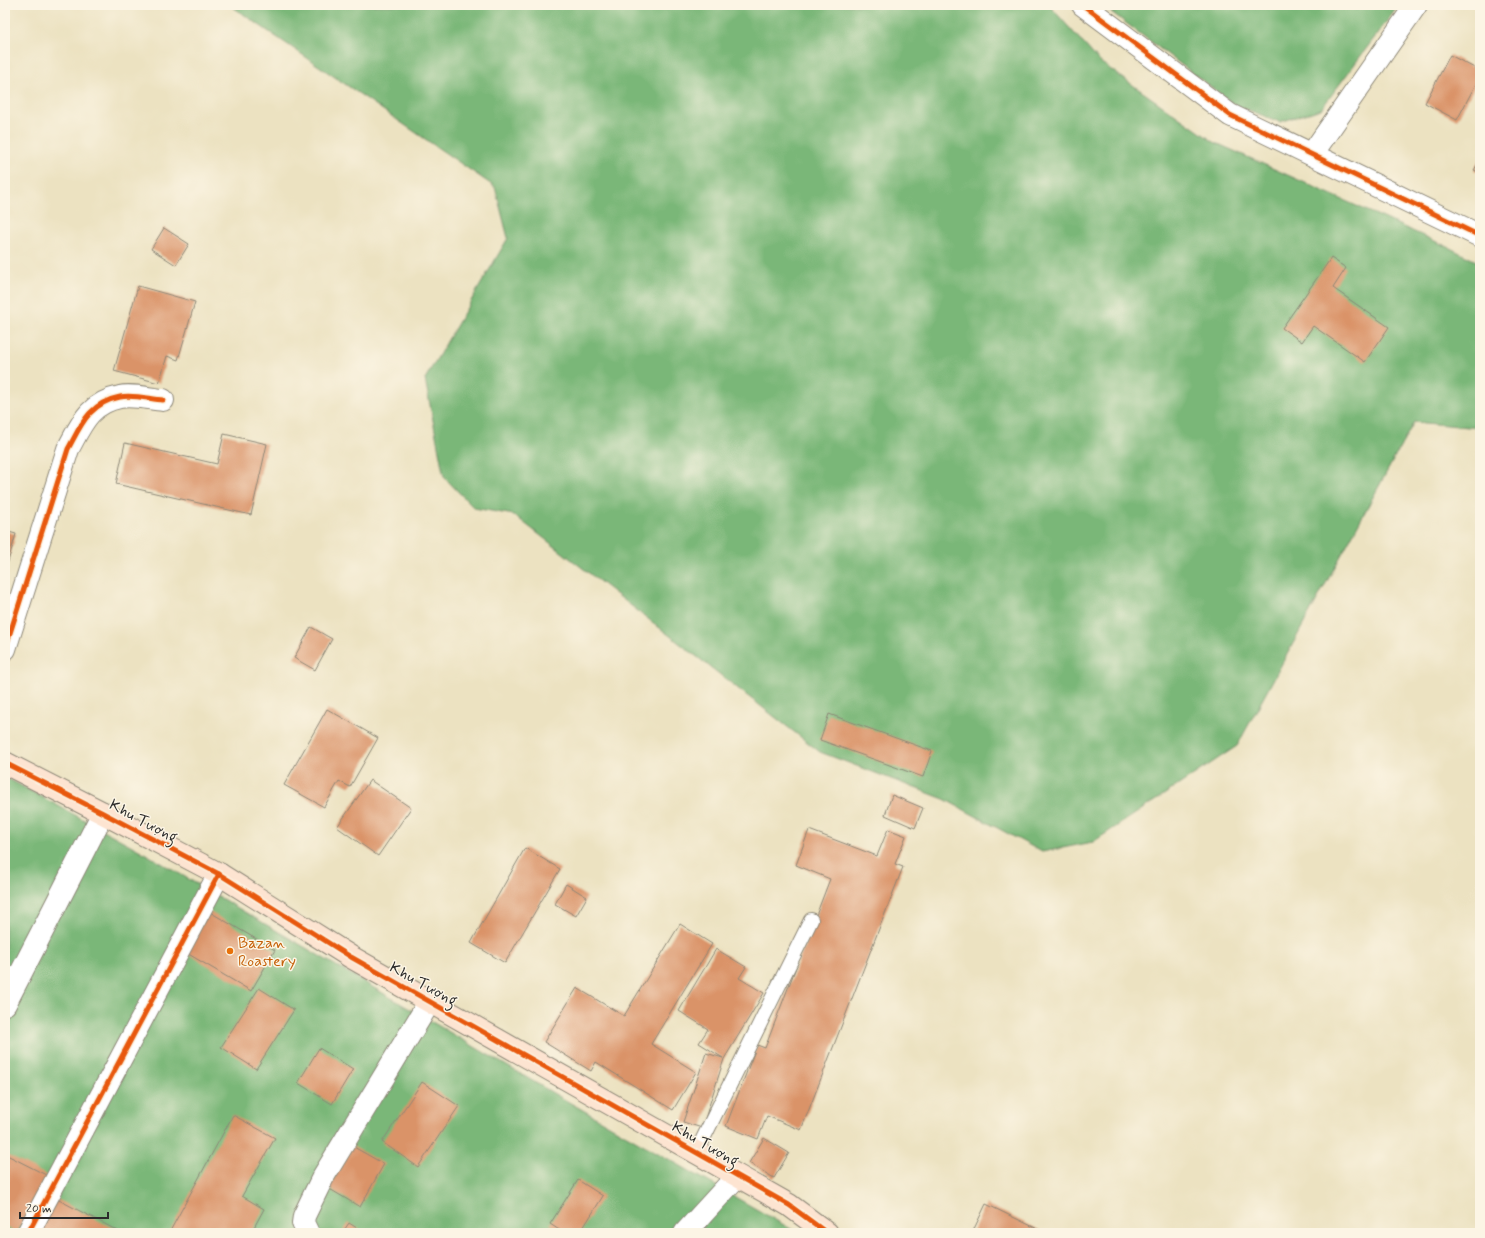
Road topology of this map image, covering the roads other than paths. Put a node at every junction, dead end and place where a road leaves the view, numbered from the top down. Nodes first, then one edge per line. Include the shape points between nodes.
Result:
1 (1083, 5) edge
2 (1416, 5) edge
3 (1312, 154) junction
4 (1480, 236) edge
5 (163, 400) dead end
6 (5, 650) edge
7 (5, 764) edge
8 (103, 812) junction
9 (218, 874) junction
10 (811, 920) dead end
11 (430, 1001) junction
12 (5, 1004) edge
13 (696, 1153) junction
14 (736, 1176) junction
15 (28, 1233) edge
16 (308, 1233) edge
17 (685, 1233) edge
18 (827, 1233) edge

1 - 3 street via 1230,115
2 - 3 street
3 - 4 street
5 - 6 street via 121,397 97,405 84,420 68,449
7 - 8 street, Khu Tượng
8 - 9 street, Khu Tượng
8 - 12 street
9 - 11 street, Khu Tượng via 351,957
9 - 15 street
10 - 13 lane
11 - 13 street, Khu Tượng
11 - 16 street via 323,1177 304,1216 303,1223
13 - 14 street, Khu Tượng
14 - 17 street
14 - 18 street, Khu Tượng via 789,1205

